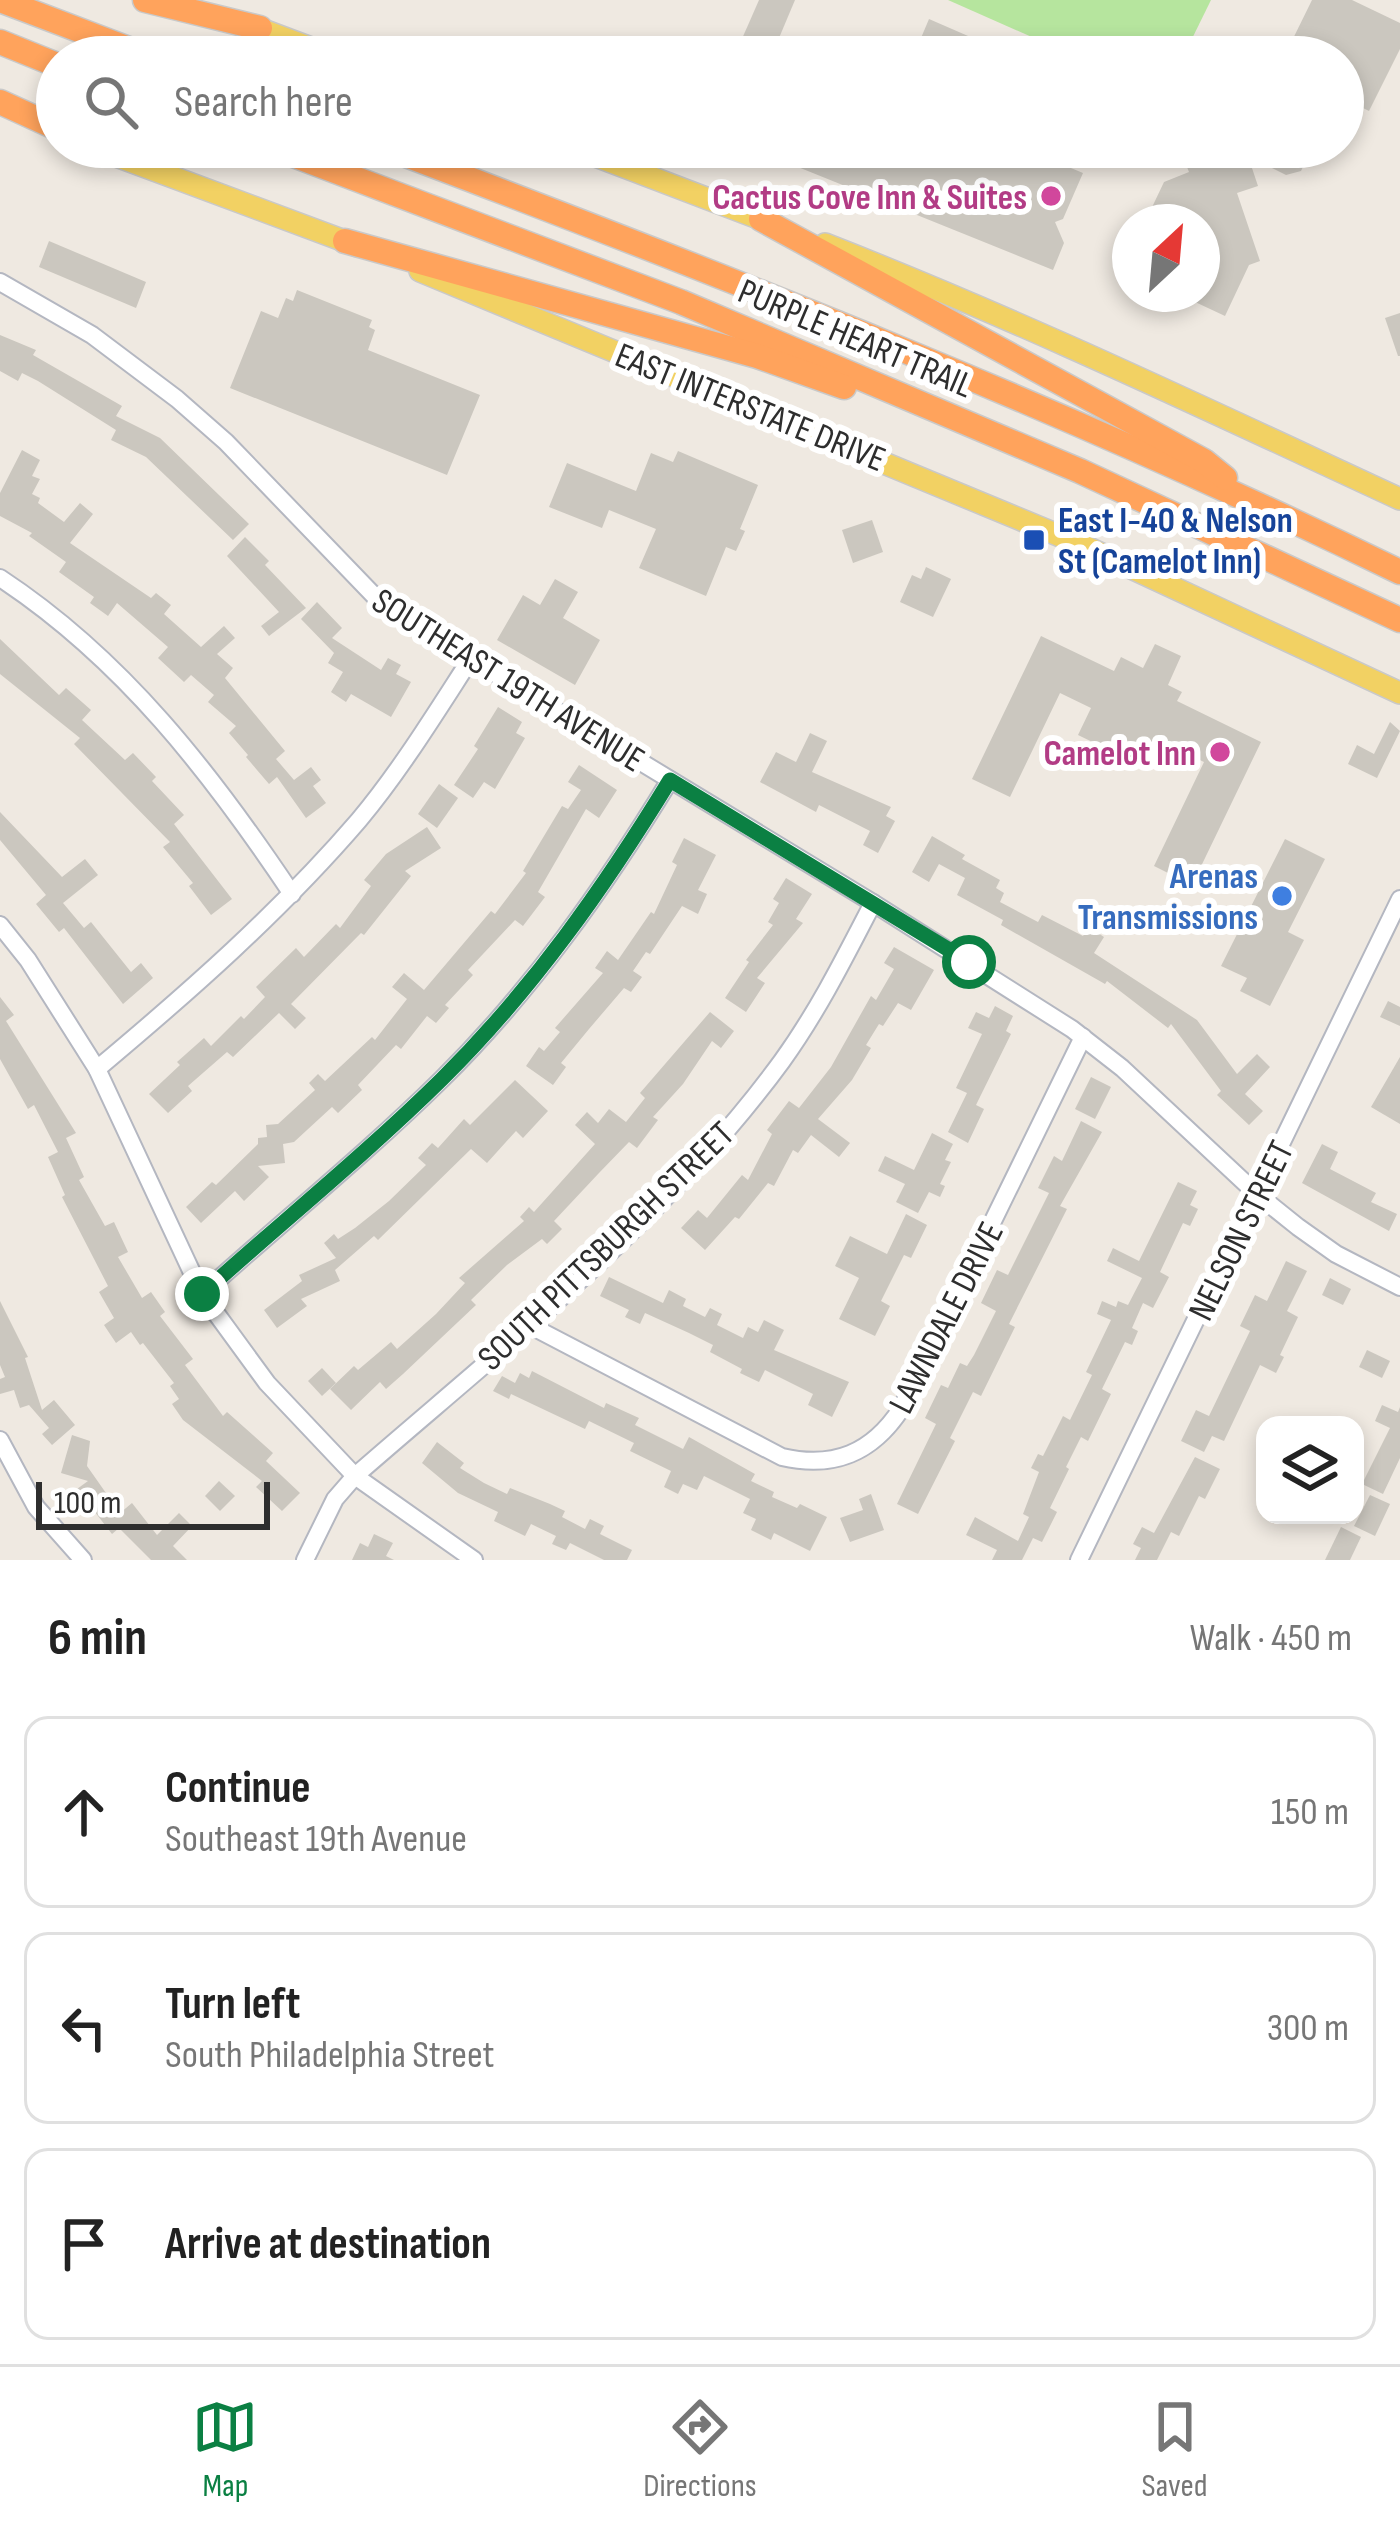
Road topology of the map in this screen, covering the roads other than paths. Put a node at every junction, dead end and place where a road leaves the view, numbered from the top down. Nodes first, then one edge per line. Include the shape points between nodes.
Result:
1 (0, 0) edge
2 (145, 0) edge
3 (184, 0) edge
4 (260, 28) junction
5 (95, 36) edge
6 (281, 36) edge
7 (0, 42) edge
8 (36, 56) edge
9 (0, 102) edge
10 (0, 116) edge
11 (36, 121) edge
12 (36, 126) edge
13 (151, 168) edge
14 (327, 168) edge
15 (440, 168) edge
16 (627, 168) edge
17 (760, 219) junction
18 (345, 241) junction
19 (0, 282) edge
20 (1081, 471) junction
21 (1250, 499) junction
22 (1400, 500) edge
23 (1400, 572) edge
24 (0, 578) edge
25 (1400, 620) edge
26 (470, 660) junction
27 (1400, 693) edge
28 (670, 780) junction
29 (292, 894) junction
30 (1400, 899) edge
31 (873, 902) junction
32 (0, 925) edge
33 (1083, 1037) junction
34 (97, 1069) junction
35 (1258, 1195) junction
36 (1400, 1287) edge
37 (202, 1294) junction
38 (529, 1324) junction
39 (0, 1440) edge
40 (356, 1476) junction
41 (83, 1560) edge
42 (305, 1560) edge
43 (474, 1560) edge
44 (1079, 1560) edge

1 - 5 highway
2 - 4 highway
3 - 4 main road
4 - 6 main road
7 - 8 highway
9 - 11 highway
10 - 12 main road
13 - 18 main road, EAST INTERSTATE DRIVE
14 - 20 highway, PURPLE HEART TRAIL via 681,302
15 - 21 highway, PURPLE HEART TRAIL via 887,340
16 - 17 main road
17 - 21 highway via 1204,461
17 - 22 main road via 913,278
18 - 20 highway via 757,356 1033,463
18 - 27 main road, EAST INTERSTATE DRIVE via 966,495
19 - 26 street, SOUTHEAST 19TH AVENUE via 92,335 177,399 384,606
20 - 25 highway, PURPLE HEART TRAIL
21 - 23 highway, PURPLE HEART TRAIL
24 - 29 street via 145,699 225,795
26 - 28 street, SOUTHEAST 19TH AVENUE
26 - 29 street via 362,817
28 - 31 street, SOUTHEAST 19TH AVENUE
28 - 37 street via 606,884 493,1024
29 - 34 street
30 - 35 street, NELSON STREET
31 - 33 street, SOUTHEAST 19TH AVENUE
31 - 38 street, SOUTH PITTSBURGH STREET via 826,995 736,1120
32 - 34 street
33 - 35 street, SOUTHEAST 19TH AVENUE
33 - 38 street, LAWNDALE DRIVE via 901,1409 851,1456 782,1457
34 - 37 street
35 - 36 street, SOUTHEAST 19TH AVENUE via 1336,1254
35 - 44 street, NELSON STREET
37 - 40 street via 267,1383
38 - 40 street, SOUTH PITTSBURGH STREET
39 - 41 street via 36,1507
40 - 42 street, SOUTH PITTSBURGH STREET via 335,1499
40 - 43 street

